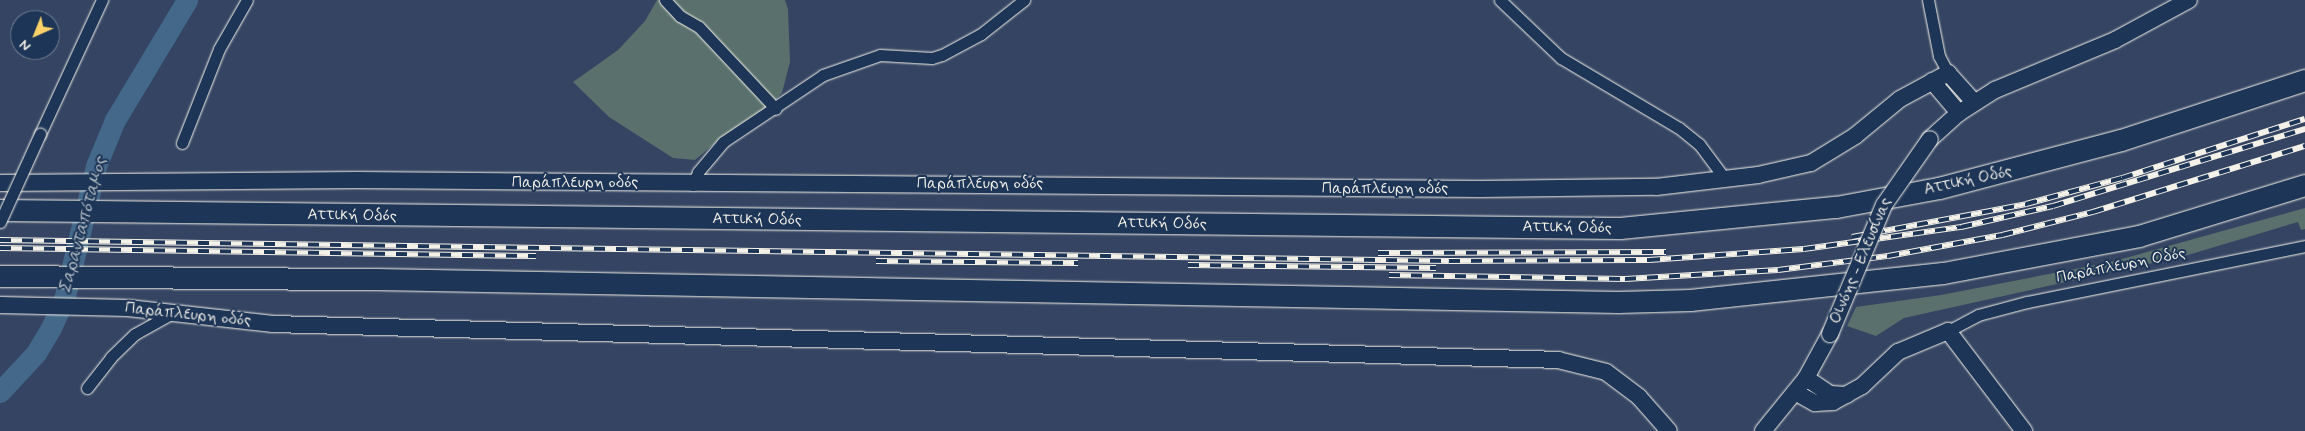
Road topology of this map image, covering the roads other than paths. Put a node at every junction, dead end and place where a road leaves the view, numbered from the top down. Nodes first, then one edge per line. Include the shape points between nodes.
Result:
1 (102, 0) edge
2 (247, 0) edge
3 (665, 0) edge
4 (1024, 0) edge
5 (1500, 0) edge
6 (1928, 0) edge
7 (2189, 0) edge
8 (2305, 67) edge
9 (1948, 73) junction
10 (2305, 80) edge
11 (1932, 81) junction
12 (1974, 102) junction
13 (776, 109) junction
14 (1959, 113) junction
15 (2181, 120) junction
16 (182, 143) dead end
17 (1725, 179) junction
18 (0, 183) edge
19 (693, 185) junction
20 (2299, 189) edge
21 (0, 210) edge
22 (0, 222) edge
23 (2305, 246) edge
24 (0, 276) edge
25 (2, 305) edge
26 (171, 314) junction
27 (1948, 331) junction
28 (1806, 378) junction
29 (87, 388) dead end
30 (1795, 392) junction
31 (1849, 395) junction
32 (1669, 431) edge
33 (1763, 431) edge
34 (2024, 431) edge

1 - 22 street, bridge
2 - 16 street via 219,48
3 - 13 street via 680,16 699,27
4 - 13 street via 1000,22 959,47 932,58 880,55 841,66
5 - 17 street via 1561,58 1680,128 1699,144
6 - 9 street via 1939,56
7 - 12 street, Οινόης - Ελευσίνας via 2154,22 2046,67
8 - 15 highway
9 - 11 street, Παράπλευρη οδός
9 - 12 street
10 - 15 highway, Αττική Οδός
11 - 14 street
11 - 17 street, Παράπλευρη οδός via 1900,98 1855,136 1811,163
12 - 14 street, Οινόης - Ελευσίνας
13 - 19 street via 723,142 698,172
14 - 28 street, Οινόης - Ελευσίνας, bridge via 1930,139 1884,205 1830,334
15 - 21 highway, Αττική Οδός via 2022,169 1939,188 1836,207 1620,228
17 - 19 street, Παράπλευρη οδός via 1656,187 1490,189
18 - 19 street, Παράπλευρη οδός via 118,185 347,180
20 - 24 highway via 2139,236 1944,273 1681,300 1347,298 376,279
23 - 27 street, Παράπλευρη Οδός via 2027,302 1978,315
25 - 26 street, Παράπλευρη οδός via 87,307
26 - 29 street via 136,334 111,357
26 - 32 street, Παράπλευρη οδός via 273,324 1558,360 1585,364 1622,382
27 - 31 street via 1898,352
27 - 34 street
28 - 30 street, Οινόης - Ελευσίνας
28 - 31 street via 1830,394
30 - 31 street via 1824,404
30 - 33 street, Οινόης - Ελευσίνας

